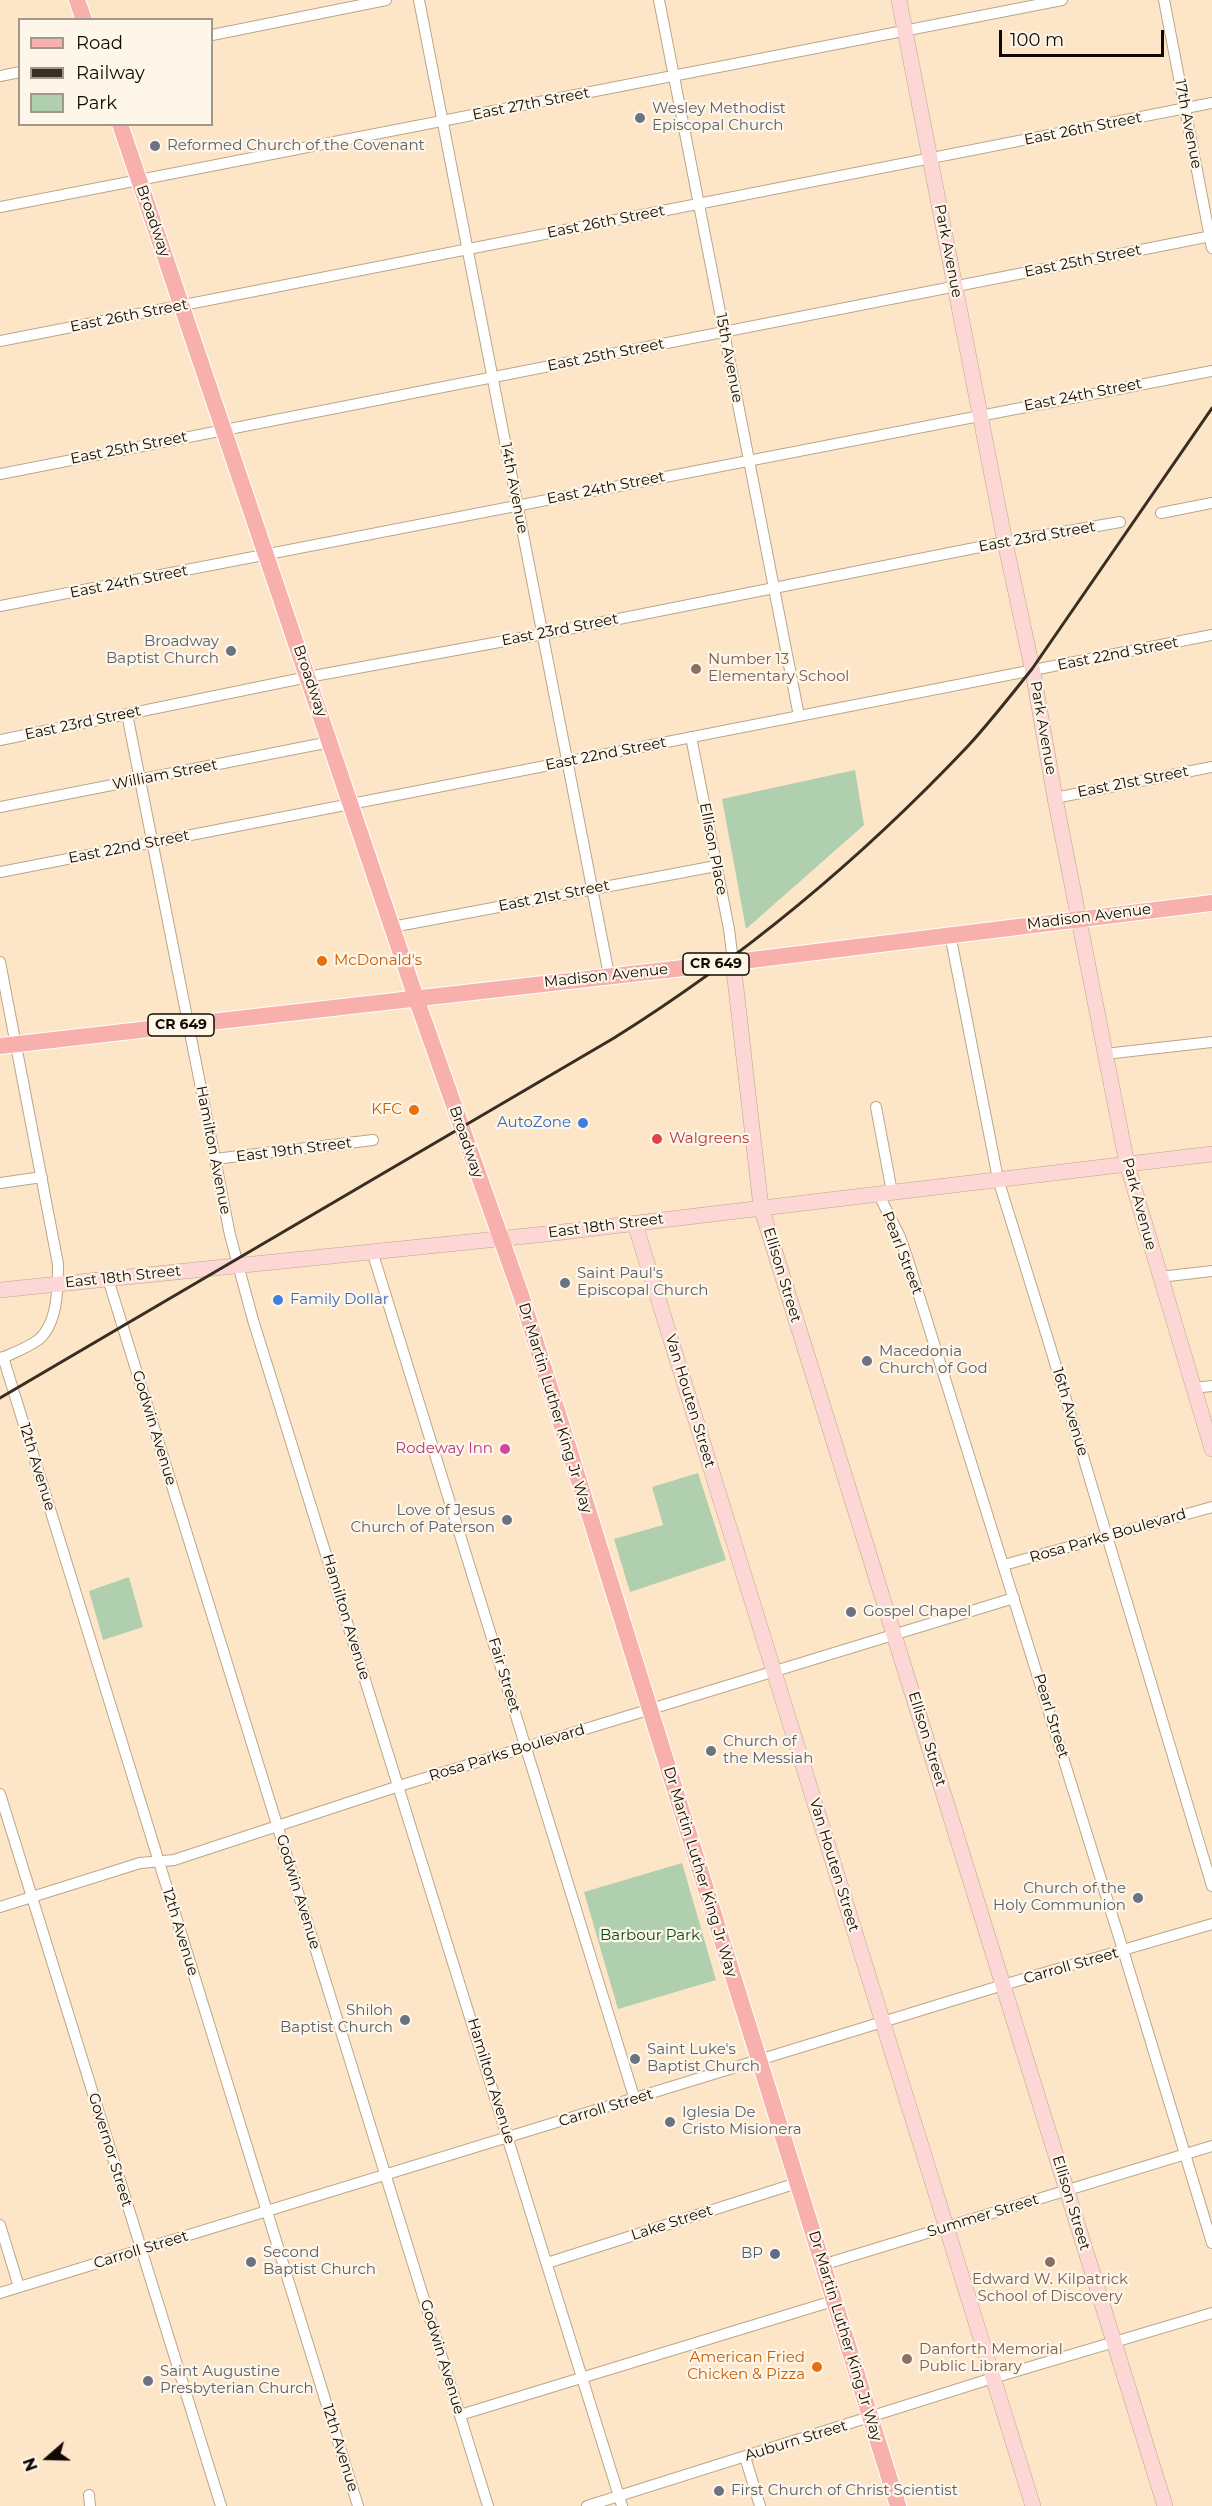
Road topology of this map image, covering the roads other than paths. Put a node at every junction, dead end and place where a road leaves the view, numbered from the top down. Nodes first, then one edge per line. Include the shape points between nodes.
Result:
1 (78, 0) edge
2 (386, 0) edge
3 (419, 0) edge
4 (659, 0) edge
5 (899, 0) edge
6 (1062, 0) edge
7 (1164, 0) edge
8 (83, 18) edge
9 (905, 31) junction
10 (213, 35) edge
11 (18, 72) edge
12 (0, 76) edge
13 (674, 76) junction
14 (1212, 103) edge
15 (1185, 108) junction
16 (443, 121) junction
17 (121, 126) edge
18 (930, 159) junction
19 (139, 180) junction
20 (699, 203) junction
21 (0, 207) edge
22 (1211, 240) edge
23 (468, 249) junction
24 (954, 286) junction
25 (182, 306) junction
26 (724, 332) junction
27 (0, 341) edge
28 (1212, 371) edge
29 (493, 378) junction
30 (979, 415) junction
31 (224, 430) junction
32 (749, 460) junction
33 (0, 474) edge
34 (1212, 503) edge
35 (518, 506) junction
36 (1161, 513) dead end
37 (1120, 522) dead end
38 (1005, 542) junction
39 (267, 555) junction
40 (774, 587) junction
41 (0, 606) edge
42 (543, 634) junction
43 (1212, 635) edge
44 (1033, 672) junction
45 (308, 677) junction
46 (127, 714) junction
47 (799, 716) junction
48 (691, 737) junction
49 (0, 740) edge
50 (330, 742) junction
51 (568, 761) junction
52 (1212, 767) edge
53 (140, 780) junction
54 (1055, 798) junction
55 (350, 804) junction
56 (0, 807) edge
57 (152, 842) junction
58 (716, 866) junction
59 (0, 872) edge
60 (592, 889) junction
61 (1212, 903) edge
62 (1079, 919) junction
63 (392, 927) junction
64 (950, 934) junction
65 (0, 962) edge
66 (733, 962) junction
67 (609, 975) junction
68 (416, 998) junction
69 (188, 1024) junction
70 (1212, 1042) edge
71 (8, 1045) edge
72 (1106, 1054) junction
73 (876, 1107) dead end
74 (373, 1140) dead end
75 (1212, 1154) edge
76 (215, 1159) junction
77 (1127, 1164) junction
78 (42, 1178) junction
79 (998, 1179) junction
80 (0, 1183) edge
81 (885, 1192) junction
82 (761, 1207) junction
83 (635, 1224) junction
84 (500, 1238) junction
85 (372, 1251) junction
86 (238, 1265) junction
87 (1212, 1271) edge
88 (1160, 1277) junction
89 (108, 1279) junction
90 (58, 1283) junction
91 (0, 1290) edge
92 (2, 1358) edge
93 (1212, 1386) edge
94 (1193, 1388) junction
95 (1212, 1449) edge
96 (1212, 1507) edge
97 (1107, 1535) junction
98 (1004, 1566) junction
99 (1014, 1598) junction
100 (894, 1633) junction
101 (774, 1671) junction
102 (649, 1708) junction
103 (526, 1746) junction
104 (399, 1786) junction
105 (0, 1794) edge
106 (278, 1825) junction
107 (159, 1862) junction
108 (1212, 1886) edge
109 (32, 1897) junction
110 (0, 1907) edge
111 (1212, 1924) edge
112 (1123, 1950) junction
113 (1003, 1985) junction
114 (883, 2022) junction
115 (759, 2061) junction
116 (635, 2100) junction
117 (509, 2138) junction
118 (1212, 2146) edge
119 (1185, 2155) junction
120 (386, 2175) junction
121 (797, 2183) junction
122 (1067, 2190) junction
123 (268, 2212) junction
124 (0, 2225) edge
125 (946, 2227) junction
126 (1212, 2242) edge
127 (141, 2251) junction
128 (548, 2263) junction
129 (822, 2265) junction
130 (19, 2287) junction
131 (0, 2293) edge
132 (833, 2301) junction
133 (1212, 2313) edge
134 (1114, 2342) junction
135 (583, 2378) junction
136 (993, 2378) junction
137 (460, 2415) junction
138 (870, 2418) junction
139 (745, 2457) junction
140 (621, 2501) edge
141 (220, 2506) edge
142 (357, 2506) edge
143 (488, 2506) edge
144 (587, 2506) edge
145 (760, 2506) edge
146 (898, 2506) edge
147 (1033, 2506) edge
148 (1165, 2506) edge

1 - 8 main road
2 - 10 street
3 - 16 street, 14th Avenue
4 - 13 street, 15th Avenue
5 - 9 street, Park Avenue
6 - 9 street, East 27th Street
7 - 15 street, 17th Avenue
9 - 13 street, East 27th Street
9 - 18 street, Park Avenue
11 - 12 street
13 - 16 street, East 27th Street
13 - 20 street, 15th Avenue
14 - 15 street, East 26th Street
15 - 18 street, East 26th Street
15 - 22 street, 17th Avenue
16 - 19 street, East 27th Street
16 - 23 street, 14th Avenue
17 - 19 main road, Broadway
18 - 20 street, East 26th Street
18 - 24 street, Park Avenue
19 - 21 street, East 27th Street
19 - 25 main road, Broadway
20 - 23 street, East 26th Street
20 - 26 street, 15th Avenue
22 - 24 street, East 25th Street
23 - 25 street, East 26th Street
23 - 29 street, 14th Avenue
24 - 26 street, East 25th Street
24 - 30 street, Park Avenue
25 - 27 street, East 26th Street
25 - 31 main road, Broadway
26 - 29 street, East 25th Street
26 - 32 street, 15th Avenue
28 - 30 street, East 24th Street
29 - 31 street, East 25th Street
29 - 35 street, 14th Avenue
30 - 32 street, East 24th Street
30 - 38 street, Park Avenue
31 - 33 street, East 25th Street
31 - 39 main road, Broadway
32 - 35 street, East 24th Street
32 - 40 street, 15th Avenue
34 - 36 street
35 - 39 street, East 24th Street
35 - 42 street, 14th Avenue
37 - 38 street, East 23rd Street
38 - 40 street, East 23rd Street
38 - 44 street, Park Avenue
39 - 41 street, East 24th Street
39 - 45 main road, Broadway
40 - 42 street, East 23rd Street
40 - 47 street, 15th Avenue
42 - 45 street, East 23rd Street
42 - 51 street, 14th Avenue
43 - 44 street, East 22nd Street
44 - 47 street, East 22nd Street
44 - 54 street, Park Avenue
45 - 46 street, East 23rd Street
45 - 50 main road, Broadway
46 - 49 street, East 23rd Street
46 - 53 street, Hamilton Avenue
47 - 48 street, East 22nd Street
48 - 51 street, East 22nd Street
48 - 58 street, Ellison Place
50 - 53 street, William Street
50 - 55 main road, Broadway
51 - 55 street, East 22nd Street
51 - 60 street, 14th Avenue
52 - 54 street, East 21st Street
53 - 56 street, William Street
53 - 57 street, Hamilton Avenue
54 - 62 street, Park Avenue
55 - 57 street, East 22nd Street
55 - 63 main road, Broadway
57 - 59 street, East 22nd Street
57 - 69 street, Hamilton Avenue
58 - 60 street, East 21st Street
58 - 66 street, Ellison Place
60 - 63 street, East 21st Street
60 - 67 street, 14th Avenue
61 - 62 main road, Madison Avenue / CR 649
62 - 64 main road, Madison Avenue / CR 649
62 - 72 street, Park Avenue
63 - 68 main road, Broadway
64 - 66 main road, Madison Avenue / CR 649
64 - 79 street, 16th Avenue
65 - 71 street
66 - 67 main road, Madison Avenue / CR 649
66 - 82 street, Ellison Street
67 - 68 main road, Madison Avenue / CR 649
68 - 69 main road, Madison Avenue / CR 649
68 - 84 main road, Broadway
69 - 71 main road, Madison Avenue / CR 649
69 - 76 street, Hamilton Avenue
70 - 72 street
71 - 78 street
72 - 77 street, Park Avenue
73 - 81 street
74 - 76 street, East 19th Street
75 - 77 street, East 18th Street
76 - 86 street, Hamilton Avenue
77 - 79 street, East 18th Street
77 - 88 street, Park Avenue
78 - 80 street
78 - 90 street
79 - 81 street, East 18th Street
79 - 97 street, 16th Avenue
81 - 82 street, East 18th Street
81 - 98 street, Pearl Street
82 - 83 street, East 18th Street
82 - 100 street, Ellison Street
83 - 84 street, East 18th Street
83 - 101 street, Van Houten Street
84 - 85 street, East 18th Street
84 - 102 main road, Dr Martin Luther King Jr Way
85 - 86 street, East 18th Street
85 - 103 street, Fair Street
86 - 89 street, East 18th Street
86 - 104 street, Hamilton Avenue
87 - 88 street
88 - 94 street, Park Avenue
89 - 90 street, East 18th Street
89 - 106 street, Godwin Avenue
90 - 91 street, East 18th Street
90 - 92 street via 46,1331 30,1345
92 - 107 street, 12th Avenue
93 - 94 street
94 - 95 street, Park Avenue
96 - 97 street, Rosa Parks Boulevard
97 - 98 street, Rosa Parks Boulevard
97 - 108 street, 16th Avenue
98 - 99 street, Pearl Street
99 - 100 street, Rosa Parks Boulevard
99 - 112 street, Pearl Street
100 - 101 street, Rosa Parks Boulevard
100 - 113 street, Ellison Street
101 - 102 street, Rosa Parks Boulevard
101 - 114 street, Van Houten Street
102 - 103 street, Rosa Parks Boulevard
102 - 115 main road, Dr Martin Luther King Jr Way
103 - 104 street, Rosa Parks Boulevard
103 - 116 street, Fair Street
104 - 106 street, Rosa Parks Boulevard
104 - 117 street, Hamilton Avenue
105 - 109 street, Governor Street
106 - 107 street, Rosa Parks Boulevard
106 - 120 street, Godwin Avenue
107 - 109 street, Rosa Parks Boulevard via 140,1863
107 - 123 street, 12th Avenue
109 - 110 street, Rosa Parks Boulevard
109 - 127 street, Governor Street
111 - 112 street, Carroll Street
112 - 113 street, Carroll Street
112 - 119 street, Pearl Street
113 - 114 street, Carroll Street
113 - 122 street, Ellison Street
114 - 115 street, Carroll Street
114 - 125 street, Van Houten Street
115 - 116 street, Carroll Street
115 - 121 main road, Dr Martin Luther King Jr Way
116 - 117 street, Carroll Street
117 - 120 street, Carroll Street
117 - 128 street, Hamilton Avenue
118 - 119 street, Summer Street
119 - 122 street, Summer Street
119 - 126 street, Pearl Street
120 - 123 street, Carroll Street
120 - 137 street, Godwin Avenue
121 - 128 street, Lake Street
121 - 129 main road, Dr Martin Luther King Jr Way
122 - 125 street, Summer Street
122 - 134 street, Ellison Street
123 - 127 street, Carroll Street
123 - 142 street, 12th Avenue
124 - 130 street
125 - 129 street, Summer Street
125 - 136 street, Van Houten Street
127 - 130 street, Carroll Street
127 - 141 street, Governor Street
128 - 135 street, Hamilton Avenue
129 - 132 main road, Dr Martin Luther King Jr Way
130 - 131 street, Carroll Street
132 - 135 street
132 - 138 main road, Dr Martin Luther King Jr Way
133 - 134 street, Auburn Street
134 - 136 street, Auburn Street
134 - 148 street, Ellison Street
135 - 137 street
135 - 140 street, Hamilton Avenue
136 - 138 street, Auburn Street
136 - 147 street, Van Houten Street
137 - 143 street, Godwin Avenue
138 - 139 street, Auburn Street
138 - 146 main road, Dr Martin Luther King Jr Way
139 - 140 street, Auburn Street
139 - 145 street
140 - 144 street, Auburn Street

